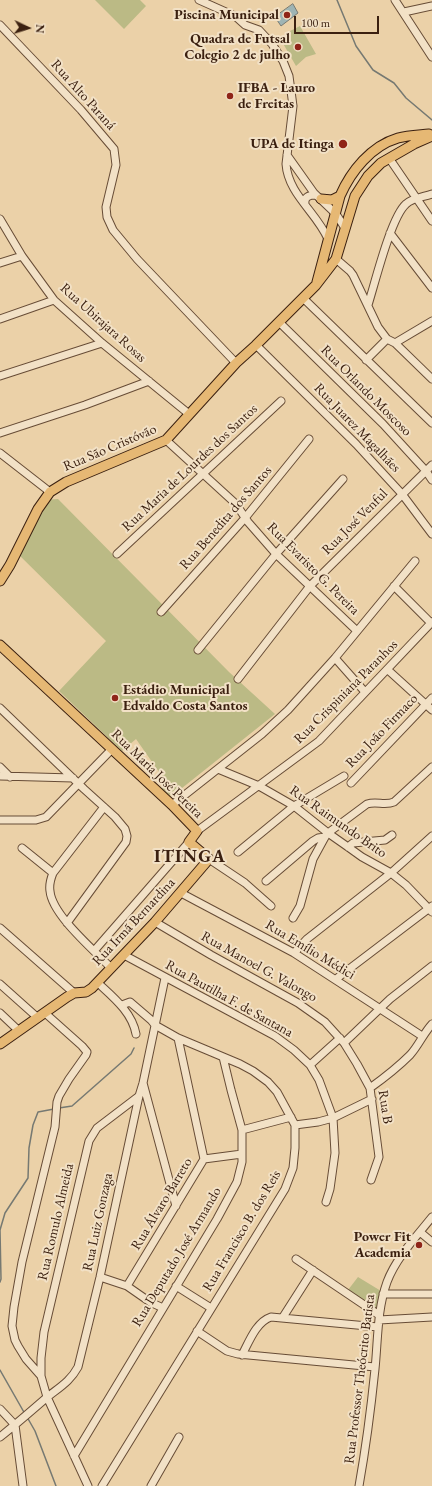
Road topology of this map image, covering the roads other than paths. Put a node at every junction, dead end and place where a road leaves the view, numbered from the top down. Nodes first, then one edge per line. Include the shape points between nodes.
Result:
1 (199, 0) edge
2 (395, 0) edge
3 (432, 6) edge
4 (404, 12) junction
5 (0, 25) edge
6 (429, 50) edge
7 (432, 57) edge
8 (432, 135) edge
9 (413, 140) junction
10 (287, 155) junction
11 (389, 158) junction
12 (432, 194) edge
13 (340, 196) junction
14 (318, 197) junction
15 (417, 199) junction
16 (305, 204) junction
17 (336, 214) junction
18 (0, 219) edge
19 (432, 221) edge
20 (345, 228) junction
21 (390, 233) junction
22 (328, 239) junction
23 (324, 255) junction
24 (22, 256) junction
25 (336, 259) junction
26 (0, 263) edge
27 (316, 285) junction
28 (432, 288) edge
29 (303, 298) junction
30 (54, 300) junction
31 (368, 305) junction
32 (0, 319) edge
33 (432, 321) edge
34 (279, 322) junction
35 (387, 339) junction
36 (102, 343) junction
37 (395, 343) junction
38 (256, 345) junction
39 (366, 360) junction
40 (236, 363) junction
41 (0, 376) edge
42 (432, 379) edge
43 (149, 381) junction
44 (281, 401) dead end
45 (189, 414) junction
46 (432, 423) edge
47 (0, 433) edge
48 (309, 439) dead end
49 (166, 440) junction
50 (0, 453) edge
51 (432, 465) edge
52 (426, 471) junction
53 (204, 474) junction
54 (343, 478) dead end
55 (432, 480) edge
56 (50, 492) junction
57 (402, 494) junction
58 (245, 518) junction
59 (432, 534) edge
60 (117, 554) dead end
61 (276, 554) junction
62 (415, 561) dead end
63 (0, 581) edge
64 (310, 586) junction
65 (394, 586) junction
66 (161, 612) dead end
67 (431, 623) edge
68 (357, 631) junction
69 (0, 645) edge
70 (198, 650) dead end
71 (335, 658) junction
72 (388, 670) junction
73 (238, 679) dead end
74 (365, 692) junction
75 (432, 698) edge
76 (426, 705) junction
77 (0, 708) edge
78 (432, 710) edge
79 (112, 749) junction
80 (0, 767) edge
81 (432, 767) edge
82 (218, 769) junction
83 (0, 776) edge
84 (344, 776) dead end
85 (10, 777) junction
86 (73, 778) junction
87 (351, 783) dead end
88 (79, 784) junction
89 (259, 786) junction
90 (172, 805) junction
91 (294, 806) junction
92 (104, 807) junction
93 (0, 820) edge
94 (197, 832) junction
95 (326, 835) junction
96 (392, 835) dead end
97 (432, 836) edge
98 (189, 842) junction
99 (348, 847) junction
100 (22, 848) dead end
101 (238, 852) dead end
102 (209, 859) junction
103 (54, 873) junction
104 (392, 873) junction
105 (266, 881) dead end
106 (181, 893) junction
107 (271, 906) dead end
108 (431, 909) edge
109 (293, 918) dead end
110 (155, 922) junction
111 (67, 923) junction
112 (0, 928) edge
113 (94, 950) junction
114 (294, 953) junction
115 (124, 956) junction
116 (432, 966) edge
117 (111, 968) junction
118 (165, 978) junction
119 (336, 979) junction
120 (98, 983) junction
121 (0, 984) edge
122 (74, 993) junction
123 (122, 1006) junction
124 (379, 1009) junction
125 (0, 1013) edge
126 (42, 1015) junction
127 (432, 1024) edge
128 (155, 1025) junction
129 (19, 1031) junction
130 (136, 1034) dead end
131 (422, 1036) junction
132 (178, 1038) junction
133 (342, 1040) junction
134 (0, 1044) edge
135 (0, 1049) edge
136 (223, 1057) junction
137 (310, 1065) junction
138 (143, 1083) junction
139 (370, 1088) junction
140 (139, 1096) junction
141 (372, 1099) junction
142 (291, 1117) junction
143 (334, 1118) junction
144 (295, 1125) junction
145 (242, 1130) junction
146 (242, 1154) junction
147 (204, 1159) junction
148 (371, 1180) dead end
149 (326, 1202) dead end
150 (176, 1206) junction
151 (432, 1217) edge
152 (420, 1232) junction
153 (432, 1242) edge
154 (296, 1259) dead end
155 (313, 1270) junction
156 (100, 1277) junction
157 (127, 1286) junction
158 (176, 1286) junction
159 (383, 1294) junction
160 (432, 1294) edge
161 (163, 1308) junction
162 (212, 1308) junction
163 (283, 1317) junction
164 (432, 1317) edge
165 (379, 1321) junction
166 (197, 1331) junction
167 (242, 1355) junction
168 (375, 1367) junction
169 (41, 1376) junction
170 (47, 1397) junction
171 (0, 1410) edge
172 (16, 1425) junction
173 (0, 1437) edge
174 (179, 1437) dead end
175 (74, 1456) junction
176 (23, 1486) edge
177 (88, 1486) edge
178 (102, 1486) edge
179 (152, 1486) edge
180 (359, 1486) edge

1 - 10 street via 259,30 283,61 289,76 293,106
2 - 4 street
3 - 4 street
4 - 6 street
5 - 40 street, Rua Alto Paraná via 81,110 114,149 116,165 106,214 113,230 137,259
6 - 7 street
8 - 9 main road, Rua São Cristóvão
9 - 11 main road, Rua São Cristóvão
9 - 13 main road, Rua São Cristóvão via 393,140 375,150 355,171
10 - 14 street
10 - 16 street via 286,173
11 - 15 street
11 - 20 main road, Rua São Cristóvão via 381,162 359,188 354,196
12 - 15 street
13 - 14 main road via 332,200
13 - 17 main road, Rua São Cristóvão
14 - 16 street via 308,196
14 - 17 street
15 - 19 street
15 - 21 street via 405,204
16 - 22 street
17 - 20 street
17 - 22 main road, Rua São Cristóvão
18 - 24 street, Rua Ubirajara Rosas
20 - 25 main road, Rua São Cristóvão
21 - 28 street
21 - 31 street
22 - 23 main road, Rua São Cristóvão
23 - 25 main road via 330,261
23 - 27 main road, Rua São Cristóvão
24 - 26 street
24 - 30 street, Rua Ubirajara Rosas
25 - 27 main road, Rua São Cristóvão
25 - 31 street via 350,270
27 - 29 main road, Rua São Cristóvão
29 - 34 main road, Rua São Cristóvão
29 - 39 street
30 - 32 street
30 - 36 street, Rua Ubirajara Rosas
31 - 35 street via 378,327
33 - 37 street
34 - 38 main road, Rua São Cristóvão
34 - 52 street, Rua Orlando Moscoso via 383,424
35 - 37 street
35 - 39 street
36 - 41 street
36 - 43 street, Rua Ubirajara Rosas
37 - 42 street
38 - 40 main road, Rua São Cristóvão
38 - 57 street, Rua Juarez Magalhães via 356,444
39 - 46 street
40 - 45 main road, Rua São Cristóvão
43 - 45 street, Rua Ubirajara Rosas
43 - 47 street
44 - 53 street, Rua Maria de Lourdes dos Santos
45 - 49 main road, Rua São Cristóvão
48 - 58 street, Rua Benedita dos Santos
49 - 53 street, Rua Evaristo G. Pereira
49 - 56 main road, Rua São Cristóvão via 66,482
50 - 56 street
51 - 52 street, Rua José Venful
52 - 55 street, Rua Orlando Moscoso
52 - 57 street, Rua José Venful
53 - 58 street, Rua Evaristo G. Pereira via 236,504
53 - 60 street, Rua Maria de Lourdes dos Santos
54 - 61 street
56 - 63 main road, Rua São Cristóvão via 38,509
57 - 59 street, Rua Juarez Magalhães
57 - 64 street, Rua José Venful
58 - 61 street, Rua Evaristo G. Pereira
58 - 66 street, Rua Benedita dos Santos
61 - 64 street, Rua Evaristo G. Pereira
61 - 70 street
62 - 65 street
64 - 68 street, Rua Evaristo G. Pereira
64 - 73 street, Rua José Venful
65 - 67 street
65 - 68 street
67 - 72 street, Rua Crispiniana Paranhos
68 - 71 street
69 - 79 main road, Rua Maria José Pereira
71 - 74 street
71 - 82 street via 276,722
72 - 74 street, Rua Crispiniana Paranhos
72 - 76 street
74 - 89 street, Rua Crispiniana Paranhos via 319,741
75 - 76 street, Rua João Firmaco
76 - 78 street
76 - 87 street, Rua João Firmaco
77 - 86 street
79 - 88 street
79 - 90 main road, Rua Maria José Pereira
80 - 85 street
81 - 95 street via 397,800 387,805 367,804
82 - 89 street, Rua Raimundo Brito
82 - 90 street
83 - 85 street
84 - 91 street
85 - 86 street
86 - 88 street
88 - 92 street
88 - 93 street via 42,819
89 - 91 street, Rua Raimundo Brito
89 - 94 street, Rua Crispiniana Paranhos
90 - 94 main road, Rua Maria José Pereira
91 - 95 street, Rua Raimundo Brito
91 - 101 street
92 - 103 street
92 - 111 street via 125,829 126,842
94 - 98 main road, Rua Maria José Pereira
95 - 99 street, Rua Raimundo Brito
95 - 105 street via 313,841
95 - 109 street via 313,859 302,901
96 - 99 street via 385,840 353,843
97 - 104 street
98 - 102 main road
98 - 113 street, Rua Maria José Pereira
99 - 104 street, Rua Raimundo Brito
100 - 103 street
102 - 106 main road, Rua Irmã Bernardina
102 - 107 street via 245,883
103 - 111 street via 50,892 58,911
104 - 108 street, Rua Raimundo Brito
104 - 114 street
106 - 110 main road, Rua Irmã Bernardina
106 - 114 street, Rua Emílio Médici
108 - 119 street
110 - 115 main road, Rua Irmã Bernardina
110 - 133 street, Rua Manoel G. Valongo via 298,1003 325,1022
111 - 113 street
112 - 122 street
113 - 117 street
114 - 119 street, Rua Emílio Médici
115 - 117 main road, Rua Irmã Bernardina
115 - 118 street, Rua Pautilha F. de Santana
116 - 124 street
117 - 120 main road, Rua Irmã Bernardina
118 - 128 street, Rua Luiz Gonzaga
118 - 137 street, Rua Pautilha F. de Santana via 275,1036
119 - 124 street, Rua Emílio Médici
120 - 122 main road, Rua Irmã Bernardina via 89,991
120 - 123 street
121 - 126 street
122 - 126 main road, Rua Irmã Bernardina
123 - 128 street, Rua Francisco B. dos Reis via 130,1002
123 - 130 street
124 - 131 street, Rua Emílio Médici
124 - 133 street via 358,1031
125 - 129 street
126 - 129 main road, Rua Irmã Bernardina
126 - 169 street via 87,1052 58,1099 55,1127 20,1268 13,1315 13,1333 18,1346
127 - 131 street
128 - 132 street, Rua Francisco B. dos Reis
128 - 138 street, Rua Luiz Gonzaga
129 - 134 main road, Rua Irmã Bernardina
131 - 139 street via 410,1055
132 - 136 street, Rua Francisco B. dos Reis
132 - 147 street, Rua Álvaro Barreto
133 - 137 street
133 - 139 street, Rua B
134 - 135 street
136 - 142 street, Rua Francisco B. dos Reis via 253,1071 268,1082 278,1092
136 - 145 street, Rua Deputado José Armando
137 - 143 street, Rua Pautilha F. de Santana via 319,1080
138 - 140 street, Rua Luiz Gonzaga
138 - 150 street
139 - 141 street, Rua B
140 - 156 street, Rua Luiz Gonzaga
140 - 169 street, Rua Romulo Almeida via 97,1128 89,1141 44,1332
141 - 143 street
141 - 148 street, Rua B via 379,1157
142 - 144 street, Rua Francisco B. dos Reis
142 - 145 street
143 - 144 street
143 - 149 street, Rua Pautilha F. de Santana via 335,1154
144 - 162 street, Rua Francisco B. dos Reis via 294,1159 285,1189
145 - 146 street, Rua Deputado José Armando
146 - 147 street
146 - 158 street, Rua Deputado José Armando via 241,1171 237,1182
147 - 150 street, Rua Álvaro Barreto
150 - 157 street, Rua Álvaro Barreto
151 - 152 street, Rua Professor Theócrito Batista
152 - 153 street
152 - 159 street, Rua Professor Theócrito Batista via 396,1265
154 - 155 street
155 - 163 street
155 - 165 street
156 - 157 street
156 - 170 street, Rua Luiz Gonzaga via 78,1367 70,1380
157 - 161 street
158 - 161 street, Rua Deputado José Armando
158 - 162 street
159 - 160 street
159 - 165 street, Rua Professor Theócrito Batista
161 - 175 street, Rua Deputado José Armando
162 - 166 street, Rua Francisco B. dos Reis
163 - 165 street
163 - 167 street via 271,1317 264,1321
164 - 165 street
165 - 168 street, Rua Professor Theócrito Batista
166 - 167 street via 227,1351
166 - 178 street, Rua Francisco B. dos Reis
167 - 168 street
168 - 180 street, Rua Professor Theócrito Batista via 370,1421
169 - 170 street
170 - 172 street, Rua Luiz Gonzaga
170 - 175 street
171 - 172 street
172 - 173 street, Rua Luiz Gonzaga
172 - 176 street
174 - 179 street
175 - 177 street

